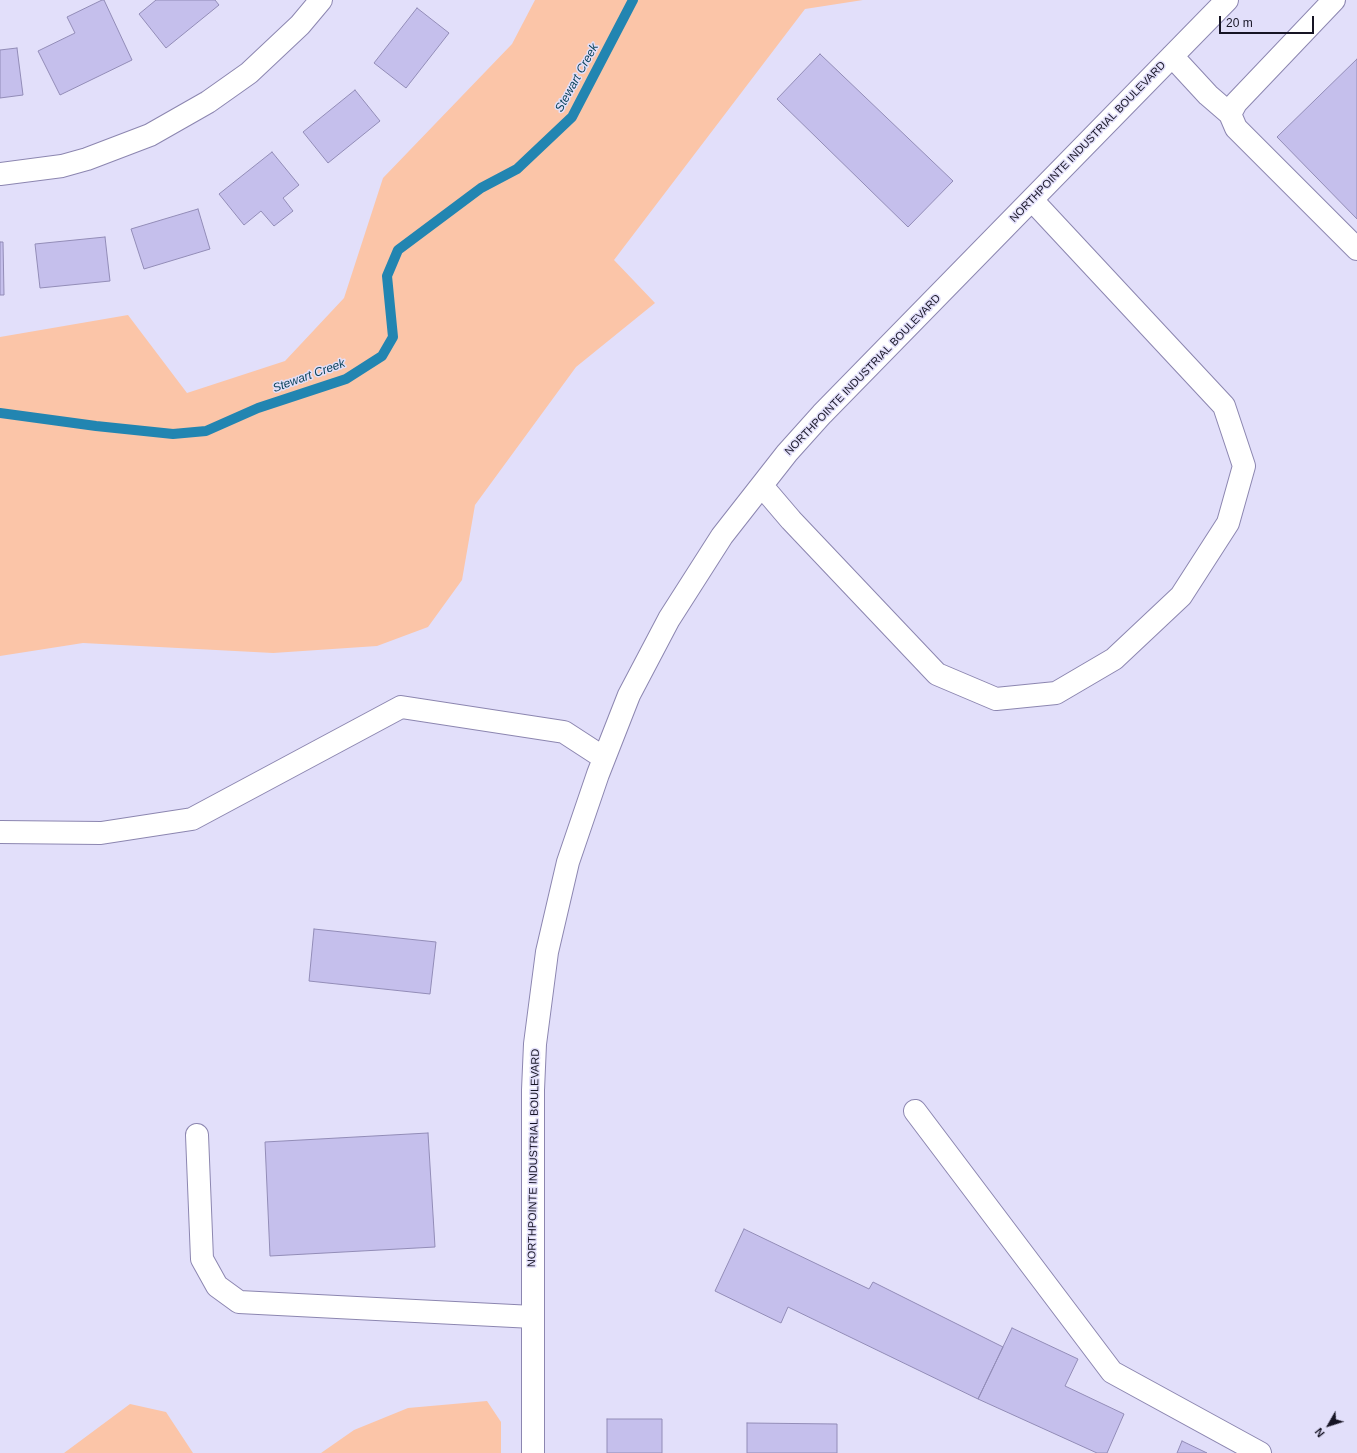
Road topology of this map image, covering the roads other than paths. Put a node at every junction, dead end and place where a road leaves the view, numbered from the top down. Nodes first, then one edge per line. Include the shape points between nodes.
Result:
1 (321, 0) edge
2 (1227, 0) edge
3 (1334, 0) edge
4 (1172, 56) junction
5 (1230, 114) junction
6 (0, 174) edge
7 (1032, 200) junction
8 (1357, 249) edge
9 (762, 486) junction
10 (604, 758) junction
11 (0, 832) edge
12 (915, 1111) dead end
13 (196, 1134) dead end
14 (533, 1317) junction
15 (533, 1453) edge
16 (1260, 1453) edge

1 - 6 street via 300,25 249,73 208,102 150,135 62,166
2 - 4 street, NORTHPOINTE INDUSTRIAL BOULEVARD
3 - 5 street via 1236,103
4 - 5 street via 1208,95
4 - 7 street, NORTHPOINTE INDUSTRIAL BOULEVARD
5 - 8 street via 1236,128
7 - 9 street, NORTHPOINTE INDUSTRIAL BOULEVARD via 822,414
7 - 9 street via 1224,406 1244,466 1228,524 1181,596 1114,659 1056,693 996,699 937,674
9 - 10 street, NORTHPOINTE INDUSTRIAL BOULEVARD via 722,536 668,618 629,695
10 - 11 street via 564,732 401,707 192,819 101,833
10 - 14 street, NORTHPOINTE INDUSTRIAL BOULEVARD via 568,862 547,952 535,1044
12 - 16 street via 1112,1372
13 - 14 street via 202,1259 217,1286 239,1302
14 - 15 street, NORTHPOINTE INDUSTRIAL BOULEVARD

